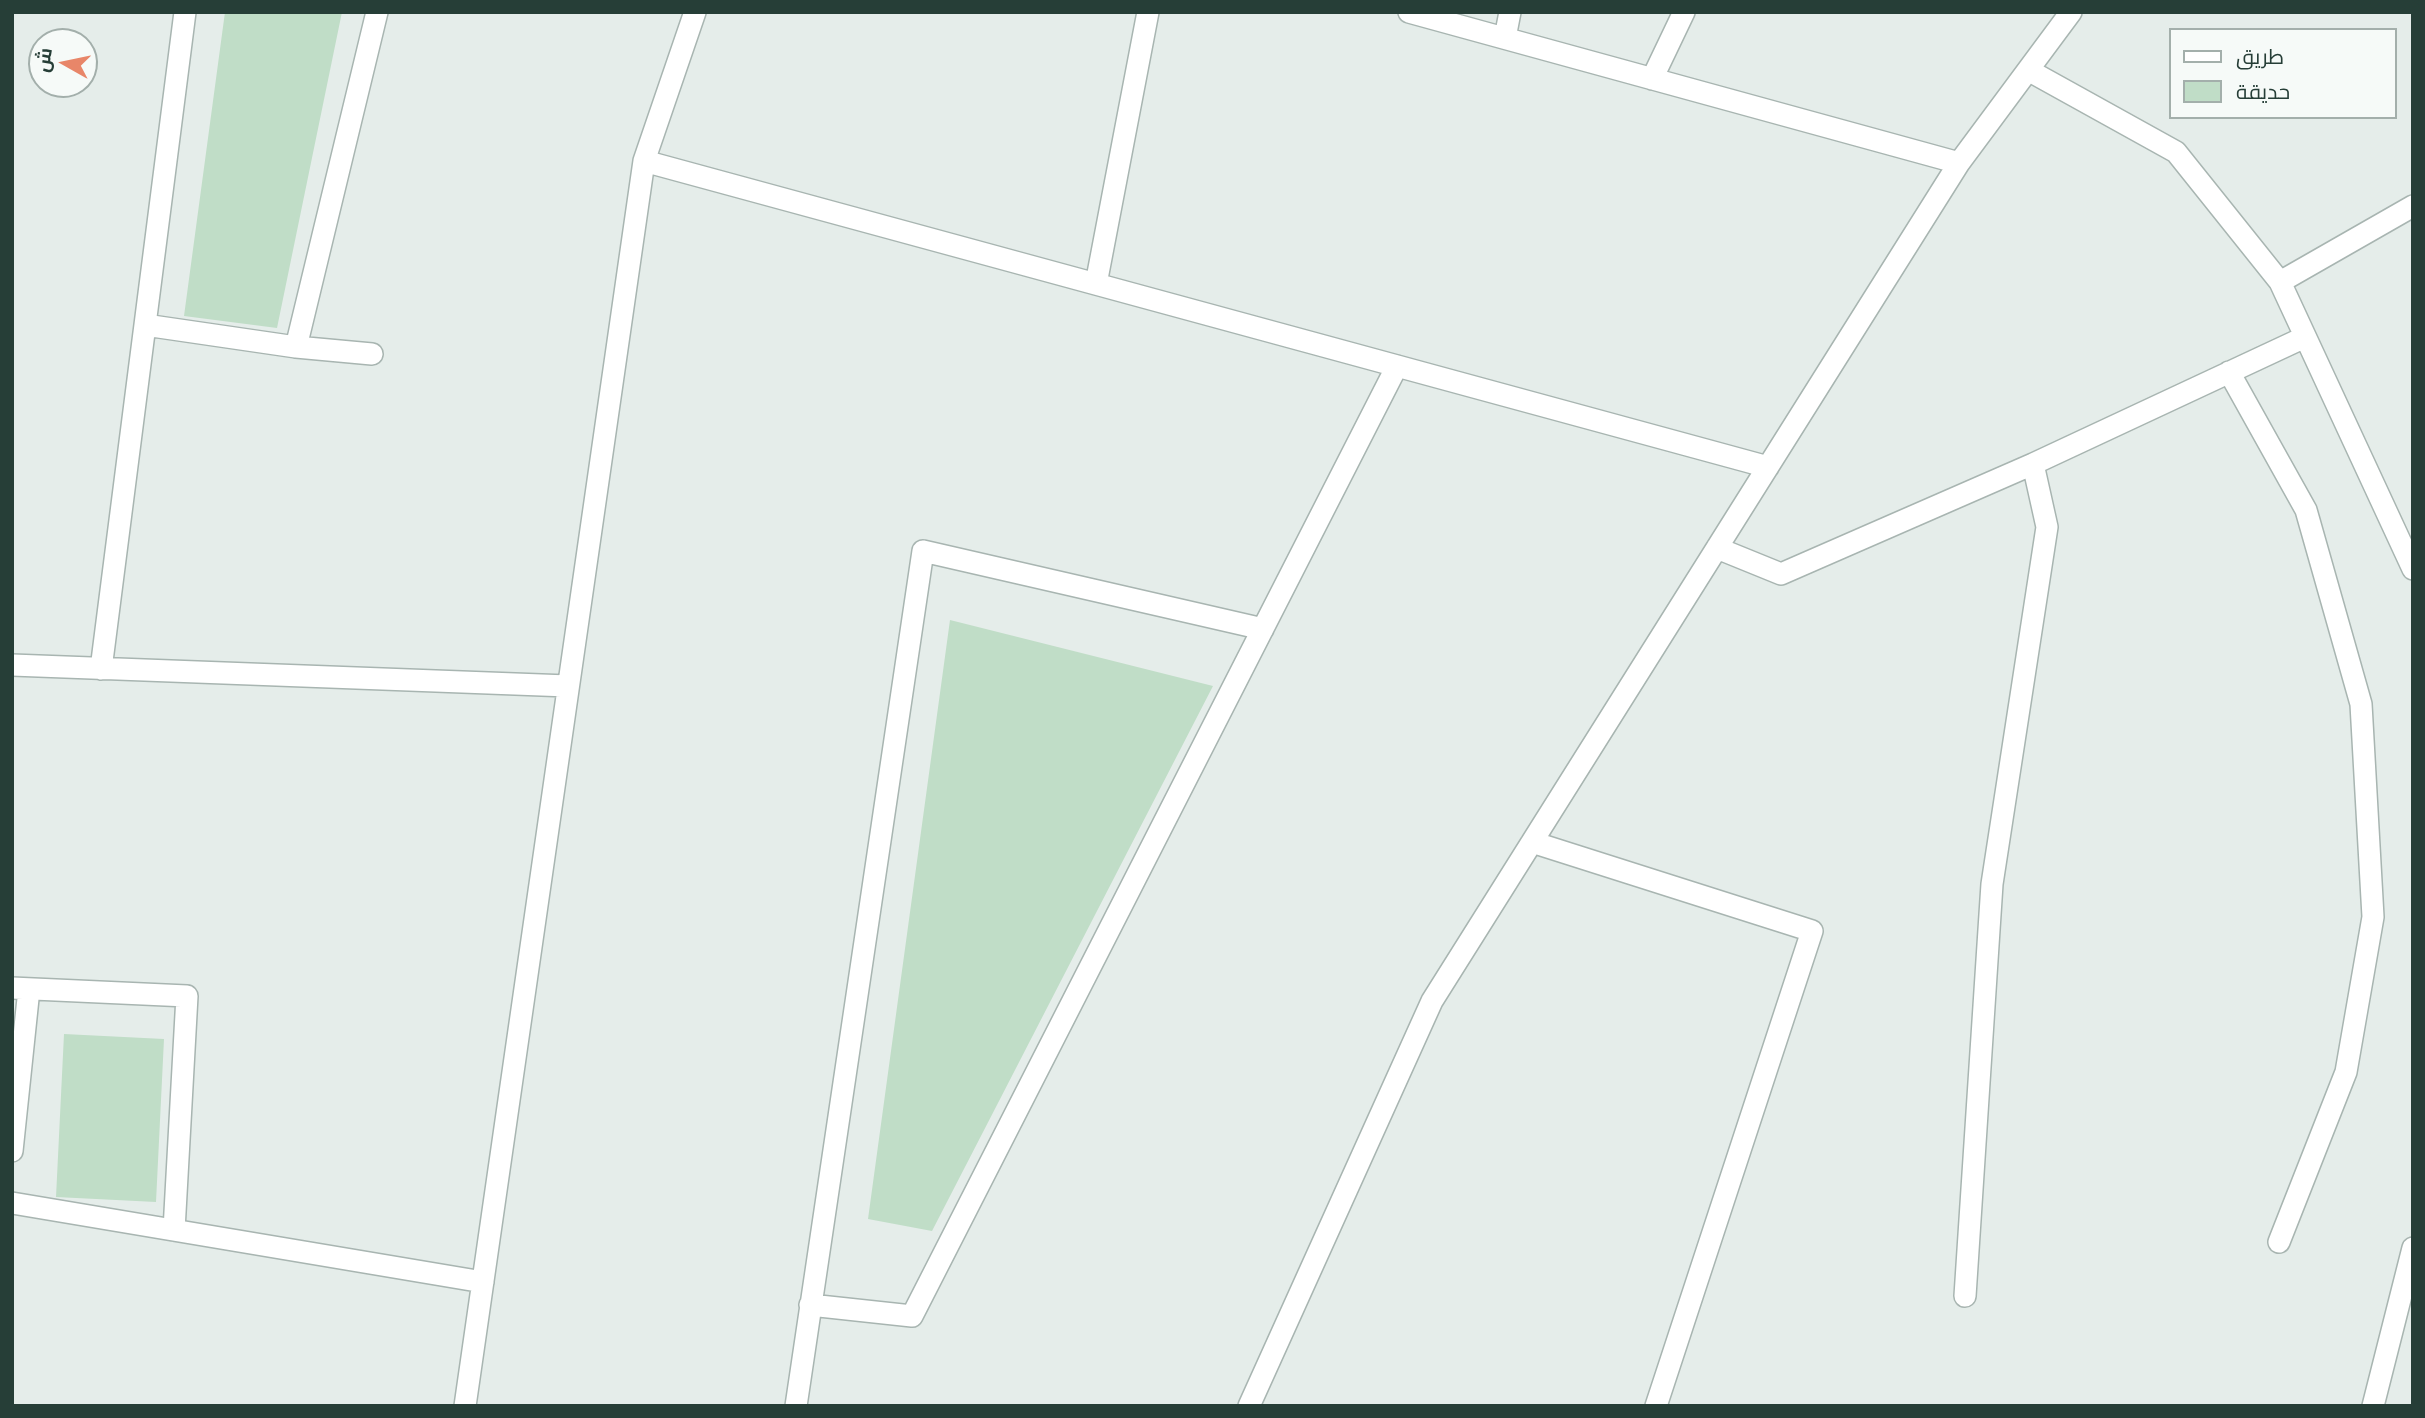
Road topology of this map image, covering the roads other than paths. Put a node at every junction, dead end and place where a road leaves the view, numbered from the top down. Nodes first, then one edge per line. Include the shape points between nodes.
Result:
1 (185, 12) edge
2 (377, 12) edge
3 (695, 12) edge
4 (1148, 12) edge
5 (1409, 12) edge
6 (1510, 12) edge
7 (1684, 12) edge
8 (2071, 12) edge
9 (1505, 38) junction
10 (2028, 70) junction
11 (1652, 79) junction
12 (644, 161) junction
13 (1959, 163) junction
14 (2413, 206) edge
15 (2280, 282) junction
16 (1096, 284) junction
17 (145, 325) junction
18 (2305, 337) junction
19 (296, 347) junction
20 (372, 354) dead end
21 (1397, 366) junction
22 (2229, 372) junction
23 (2033, 464) junction
24 (1768, 467) junction
25 (1717, 548) junction
26 (2413, 569) edge
27 (1263, 629) junction
28 (12, 665) edge
29 (101, 669) junction
30 (568, 686) junction
31 (1532, 842) junction
32 (20, 989) edge
33 (12, 1151) edge
34 (12, 1203) edge
35 (174, 1230) junction
36 (2279, 1242) dead end
37 (2413, 1248) edge
38 (483, 1282) junction
39 (1965, 1296) dead end
40 (810, 1305) junction
41 (465, 1406) edge
42 (796, 1406) edge
43 (1248, 1406) edge
44 (1656, 1406) edge
45 (2373, 1406) edge

1 - 17 street
2 - 19 street
3 - 12 street
4 - 16 street
5 - 9 street
6 - 9 street
7 - 11 street
8 - 10 street
9 - 11 street
10 - 13 street
10 - 15 street via 2176,152
11 - 13 street
12 - 16 street
12 - 30 street
13 - 24 street
14 - 15 street
15 - 18 street
16 - 21 street
17 - 19 street
17 - 29 street
18 - 22 street
18 - 26 street
19 - 20 street
21 - 24 street
21 - 27 street
22 - 23 street
22 - 36 street via 2306,510 2361,704 2373,917 2346,1072
23 - 25 street via 1781,574
23 - 39 street via 2047,527 1992,884
24 - 25 street
25 - 31 street
27 - 40 street via 912,1316
27 - 40 street via 923,551
28 - 29 street
29 - 30 street
30 - 38 street
31 - 43 street via 1432,1001
31 - 44 street via 1812,931
32 - 33 street
32 - 35 street via 187,996
34 - 35 street
35 - 38 street
37 - 45 street
38 - 41 street
40 - 42 street

